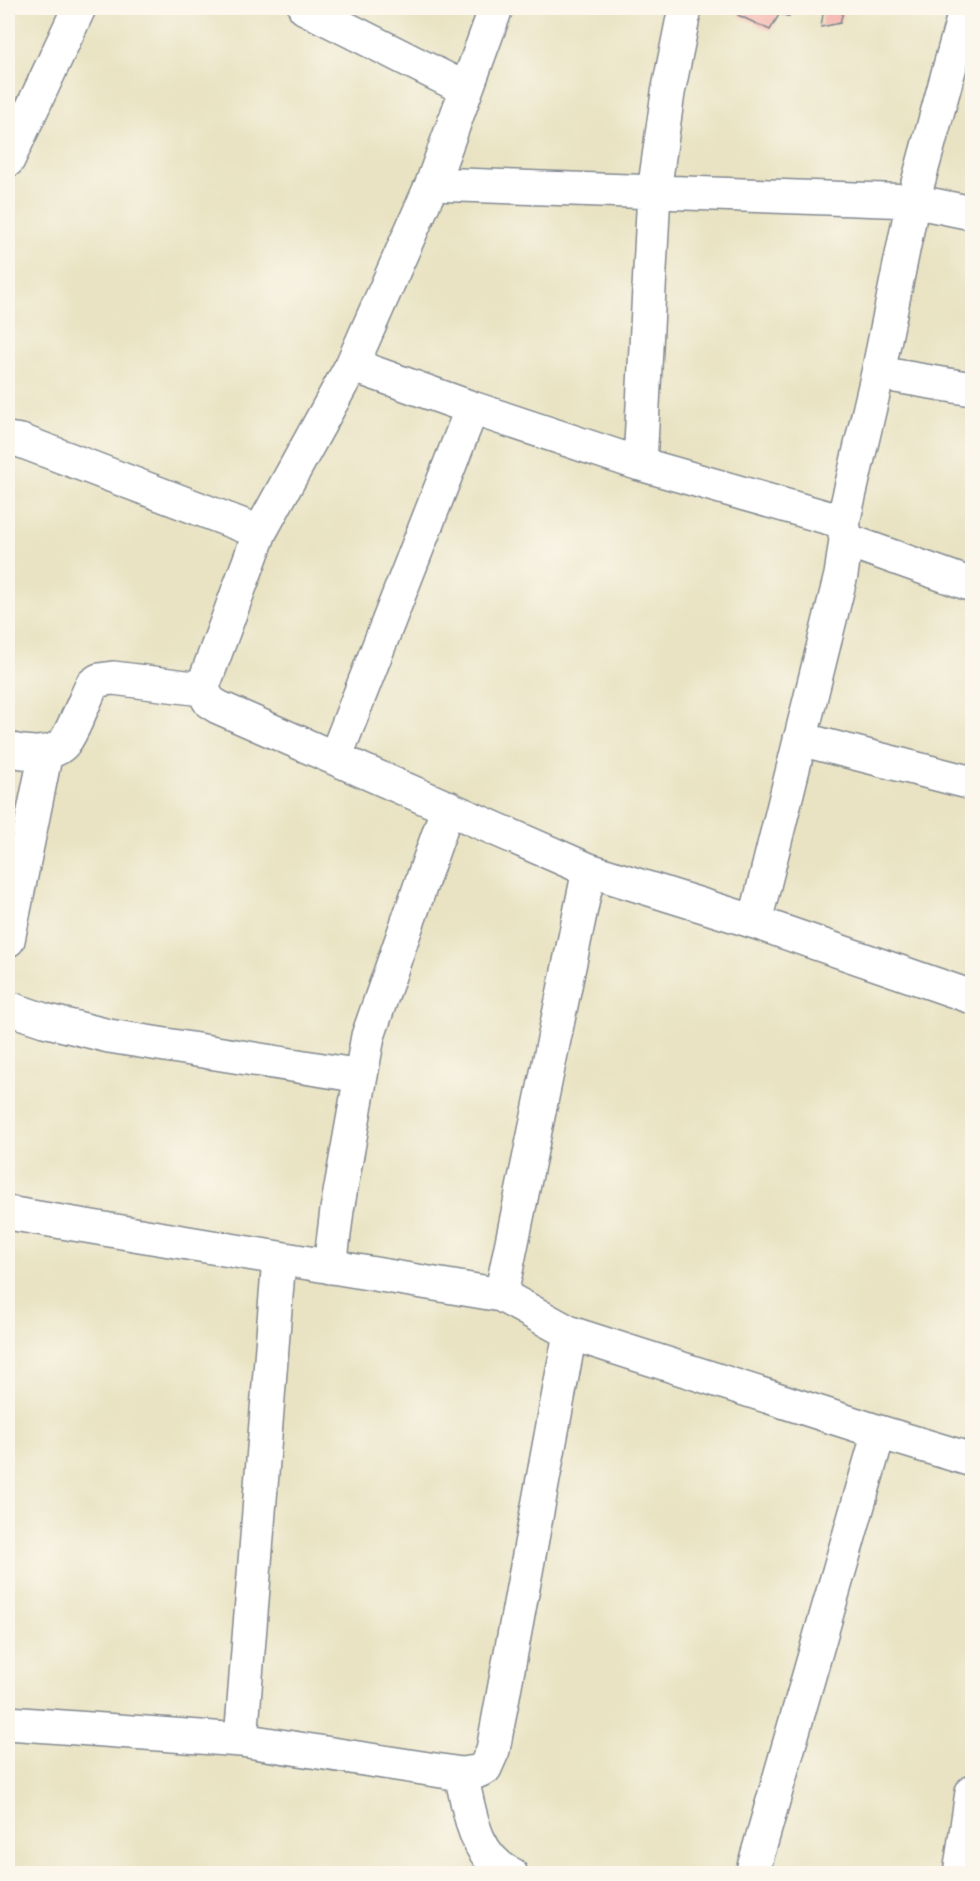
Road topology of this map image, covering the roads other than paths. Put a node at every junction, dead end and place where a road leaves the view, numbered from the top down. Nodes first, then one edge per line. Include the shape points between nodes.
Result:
1 (79, 8) edge
2 (305, 8) edge
3 (496, 8) edge
4 (685, 8) edge
5 (966, 8) edge
6 (466, 89) junction
7 (8, 160) edge
8 (432, 184) junction
9 (654, 192) junction
10 (913, 201) junction
11 (972, 213) edge
12 (352, 365) junction
13 (878, 373) junction
14 (972, 389) edge
15 (472, 408) junction
16 (8, 439) edge
17 (640, 464) junction
18 (845, 531) junction
19 (260, 532) junction
20 (972, 585) edge
21 (202, 689) junction
22 (800, 739) junction
23 (8, 749) edge
24 (46, 752) junction
25 (335, 758) junction
26 (972, 783) edge
27 (448, 807) junction
28 (589, 870) junction
29 (755, 922) junction
30 (8, 940) edge
31 (972, 997) edge
32 (8, 1008) edge
33 (361, 1076) junction
34 (8, 1213) edge
35 (279, 1258) junction
36 (330, 1267) junction
37 (501, 1295) junction
38 (570, 1333) junction
39 (879, 1432) junction
40 (972, 1460) edge
41 (8, 1723) edge
42 (241, 1740) junction
43 (461, 1774) junction
44 (972, 1792) edge
45 (512, 1874) edge
46 (752, 1874) edge
47 (960, 1874) edge

1 - 7 street
2 - 6 street
3 - 6 street
4 - 9 street
5 - 10 street
6 - 8 street
8 - 9 street
8 - 12 street
9 - 10 street
9 - 17 street
10 - 11 street
10 - 13 street
12 - 15 street
12 - 19 street
13 - 14 street
13 - 18 street
15 - 17 street
15 - 25 street
16 - 19 street
17 - 18 street
18 - 20 street
18 - 22 street via 841,574
19 - 21 street
21 - 24 street via 113,678 99,680 92,685 63,744
21 - 25 street via 218,707
22 - 26 street
22 - 29 street
23 - 24 street
24 - 30 street
25 - 27 street
27 - 28 street
27 - 33 street via 368,1036
28 - 29 street
28 - 37 street
29 - 31 street
32 - 33 street via 109,1036
33 - 36 street
34 - 35 street
35 - 36 street
35 - 42 street
36 - 37 street
37 - 38 street
38 - 39 street
38 - 43 street via 493,1750 485,1768
39 - 40 street
39 - 46 street
41 - 42 street
42 - 43 street
43 - 45 street via 480,1845 489,1858
44 - 47 street

